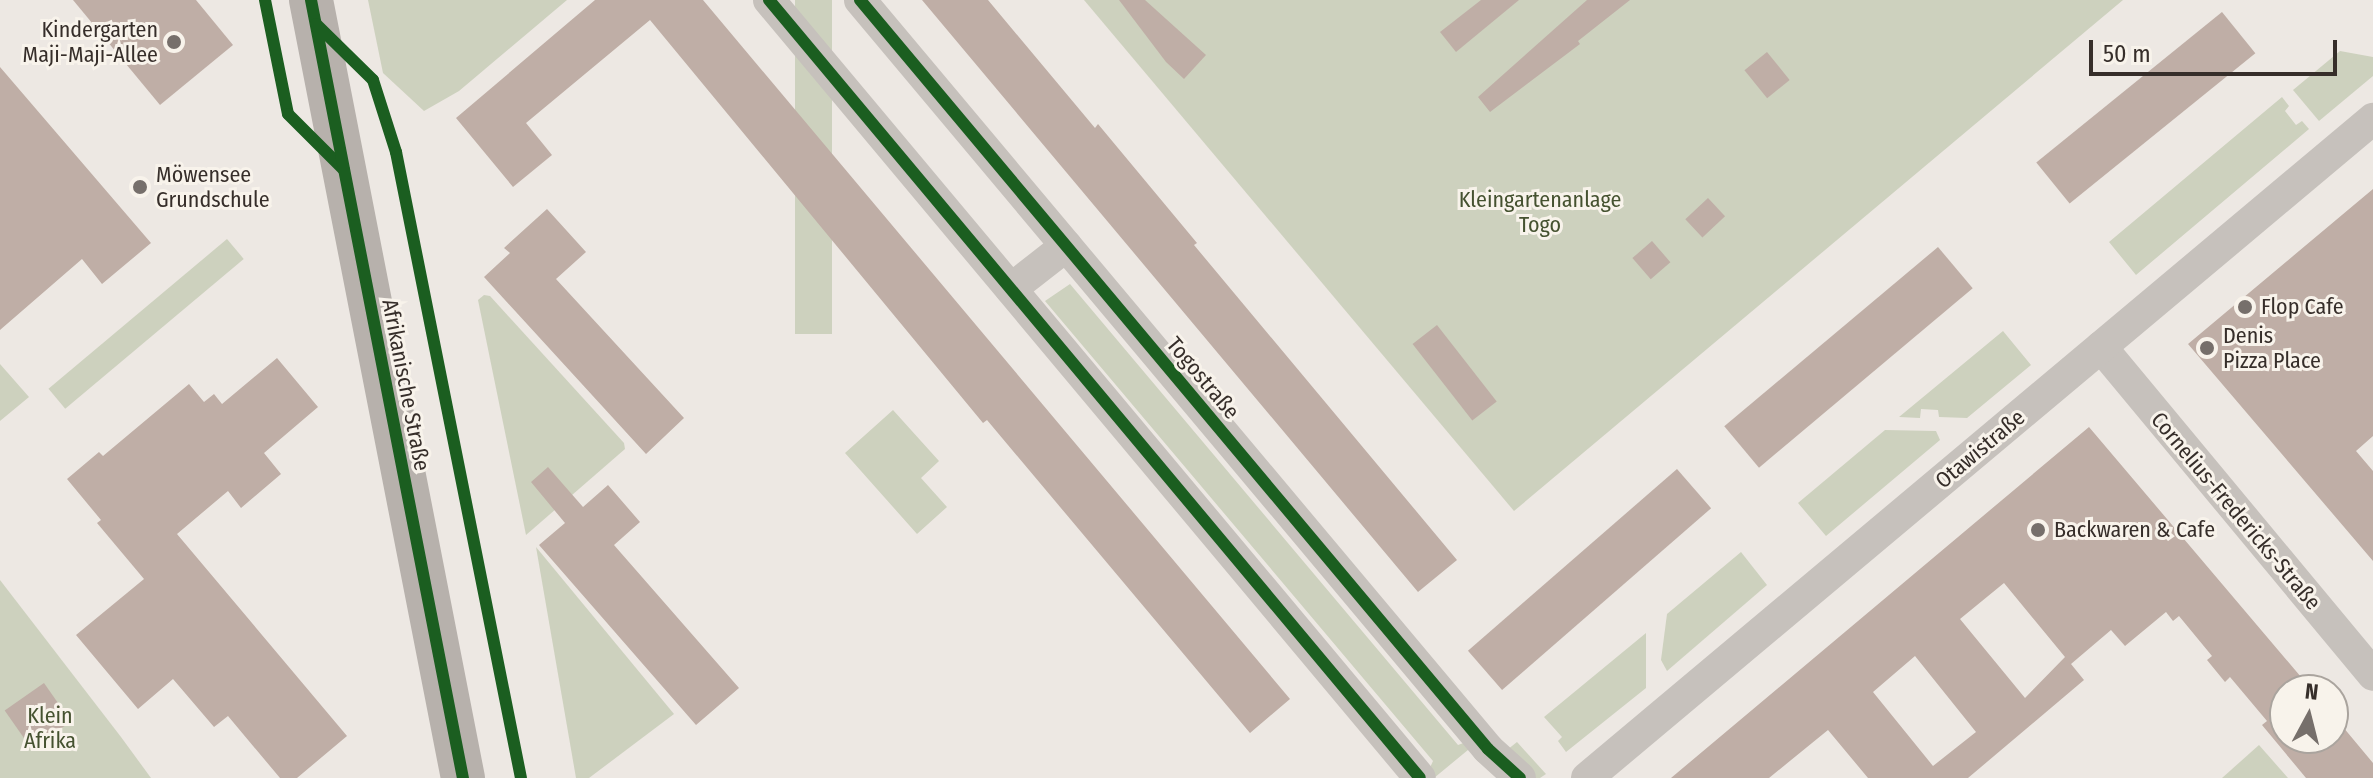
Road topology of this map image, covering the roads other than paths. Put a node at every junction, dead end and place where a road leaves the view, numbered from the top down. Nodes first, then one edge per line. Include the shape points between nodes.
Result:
1 (311, 0) edge
2 (769, 0) edge
3 (860, 0) edge
4 (2373, 119) edge
5 (1066, 246) junction
6 (1011, 289) junction
7 (2101, 347) junction
8 (2373, 675) edge
9 (463, 778) edge
10 (1420, 778) edge
11 (1520, 778) edge
12 (1587, 778) edge

1 - 9 street, Afrikanische Straße
2 - 6 street
3 - 5 street, Togostraße
4 - 7 street, Otawistraße
5 - 6 street
5 - 11 street, Togostraße via 1488,749
6 - 10 street
7 - 8 street, Cornelius-Fredericks-Straße
7 - 12 street, Otawistraße

